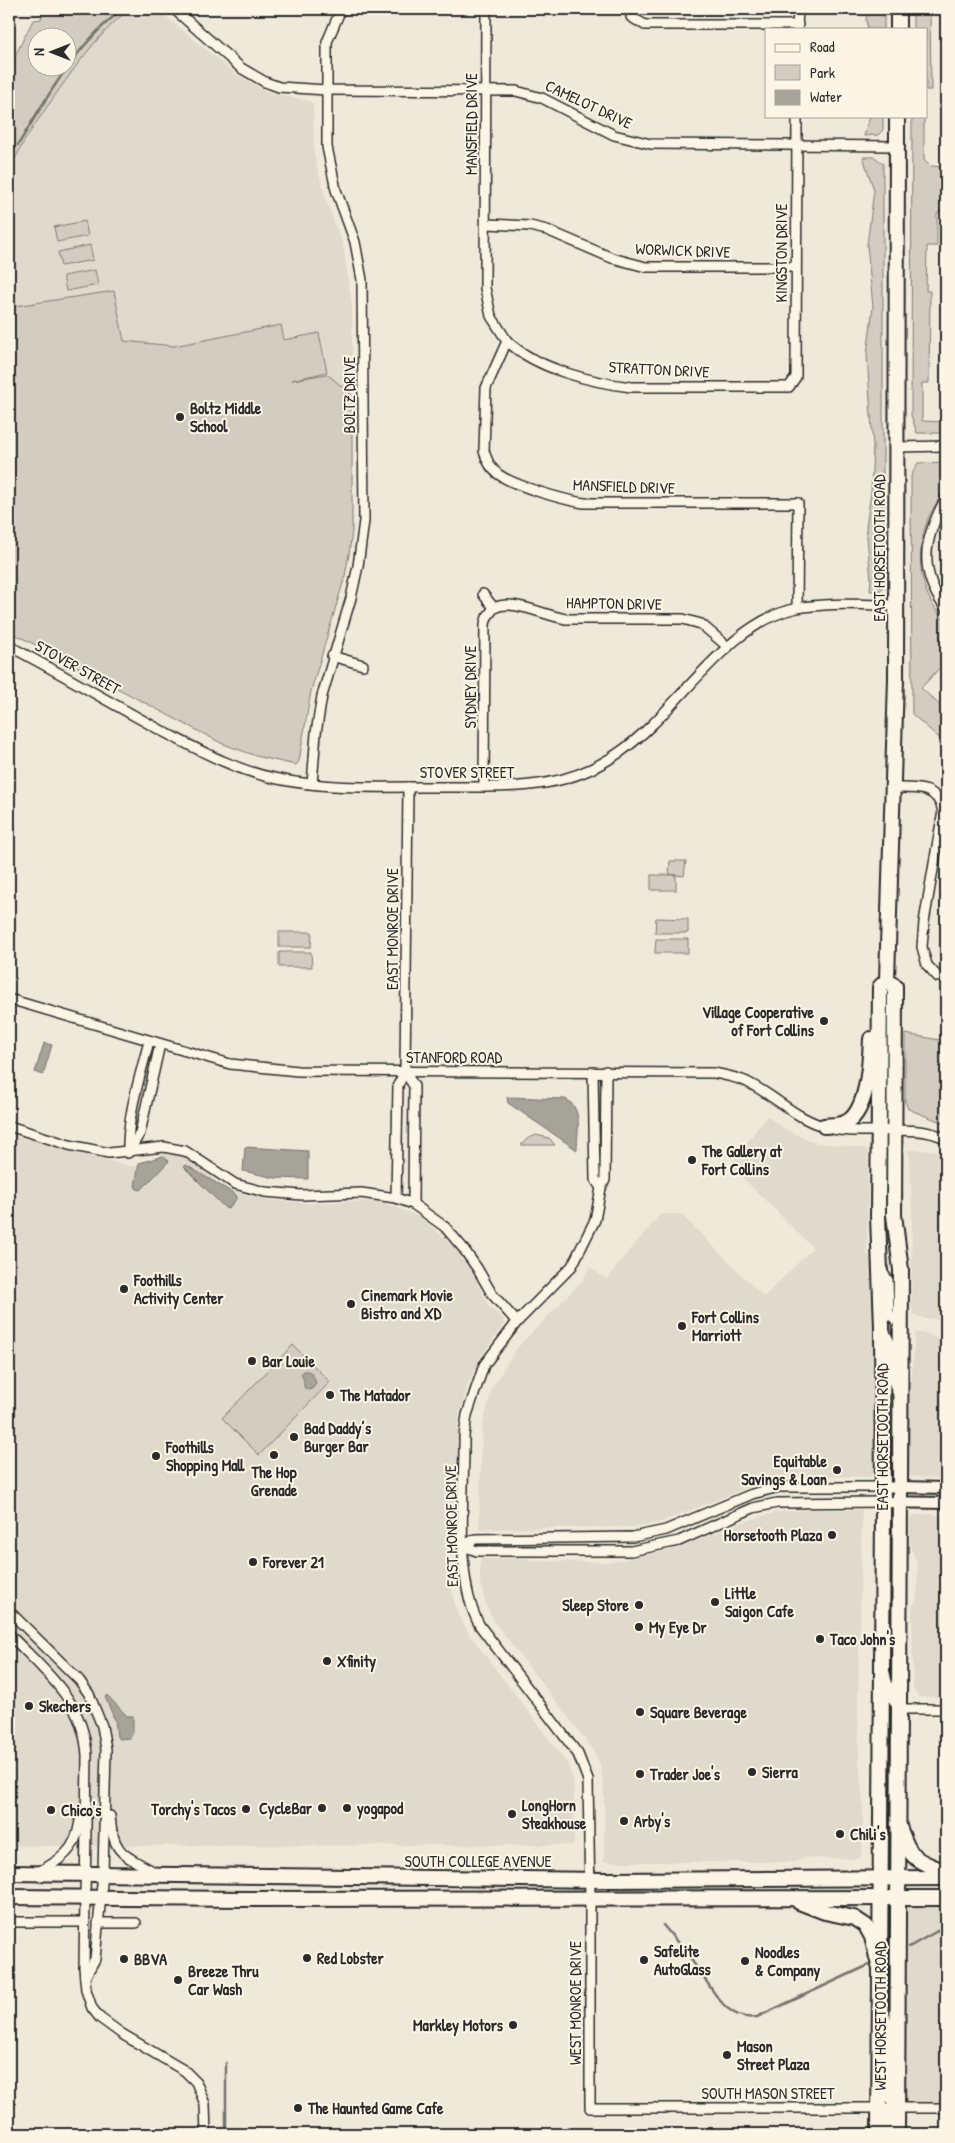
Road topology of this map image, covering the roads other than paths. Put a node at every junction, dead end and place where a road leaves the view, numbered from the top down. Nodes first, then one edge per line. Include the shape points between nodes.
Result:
1 (174, 9) edge
2 (341, 9) edge
3 (486, 9) edge
4 (798, 9) edge
5 (898, 9) edge
6 (631, 17) dead end
7 (798, 27) edge
8 (898, 28) edge
9 (326, 90) junction
10 (486, 90) junction
11 (797, 118) edge
12 (897, 118) edge
13 (797, 146) junction
14 (897, 146) junction
15 (486, 224) junction
16 (796, 267) junction
17 (508, 342) junction
18 (789, 388) joint
19 (946, 446) edge
20 (896, 447) junction
21 (946, 498) edge
22 (483, 594) dead end
23 (896, 605) junction
24 (494, 608) junction
25 (797, 608) junction
26 (946, 609) edge
27 (9, 646) edge
28 (728, 647) junction
29 (332, 656) junction
30 (363, 665) dead end
31 (312, 784) junction
32 (408, 786) junction
33 (484, 787) junction
34 (893, 788) junction
35 (938, 977) dead end
36 (883, 984) junction
37 (9, 999) edge
38 (149, 1041) junction
39 (160, 1044) junction
40 (606, 1071) junction
41 (405, 1072) junction
42 (593, 1072) junction
43 (9, 1126) edge
44 (824, 1126) junction
45 (879, 1132) junction
46 (894, 1132) junction
47 (946, 1139) edge
48 (128, 1153) junction
49 (601, 1188) junction
50 (396, 1198) junction
51 (413, 1204) junction
52 (881, 1270) junction
53 (517, 1322) junction
54 (900, 1324) junction
55 (882, 1327) junction
56 (900, 1400) junction
57 (882, 1486) junction
58 (900, 1487) junction
59 (946, 1488) edge
60 (883, 1502) junction
61 (946, 1503) edge
62 (900, 1504) junction
63 (464, 1546) junction
64 (9, 1611) edge
65 (9, 1634) edge
66 (882, 1661) junction
67 (899, 1709) junction
68 (946, 1709) edge
69 (86, 1796) junction
70 (105, 1806) junction
71 (898, 1824) junction
72 (946, 1872) edge
73 (9, 1873) edge
74 (37, 1873) junction
75 (86, 1873) junction
76 (103, 1873) junction
77 (158, 1874) junction
78 (881, 1878) junction
79 (898, 1878) junction
80 (946, 1878) edge
81 (589, 1879) junction
82 (9, 1897) edge
83 (85, 1897) junction
84 (100, 1897) junction
85 (946, 1898) edge
86 (590, 1899) junction
87 (791, 1899) junction
88 (881, 1899) junction
89 (898, 1899) junction
90 (9, 1922) edge
91 (85, 1922) junction
92 (98, 1923) junction
93 (136, 1923) dead end
94 (880, 1968) junction
95 (85, 1978) junction
96 (880, 2004) junction
97 (590, 2108) joint
98 (880, 2108) junction
99 (897, 2108) junction
100 (946, 2108) edge
101 (206, 2134) edge
102 (879, 2134) edge
103 (890, 2134) edge
104 (897, 2134) edge

1 - 9 street, CAMELOT DRIVE via 252,76 279,87
2 - 9 street, BOLTZ DRIVE via 327,42
3 - 10 street, MANSFIELD DRIVE
4 - 7 street
5 - 8 main road
6 - 7 street via 645,25
9 - 10 street, CAMELOT DRIVE
9 - 29 street, BOLTZ DRIVE via 329,165 355,242 364,297 364,521 351,598
10 - 13 street, CAMELOT DRIVE via 530,93 614,135 651,144
10 - 15 street, MANSFIELD DRIVE
11 - 13 street, KINGSTON DRIVE
12 - 14 main road, EAST HORSETOOTH ROAD
13 - 14 street, CAMELOT DRIVE
13 - 16 street, KINGSTON DRIVE
14 - 20 main road, EAST HORSETOOTH ROAD
15 - 16 street, WORWICK DRIVE via 547,230 612,258 646,267
15 - 17 street, MANSFIELD DRIVE via 487,302 498,329
16 - 18 street, KINGSTON DRIVE via 796,377
17 - 18 street, STRATTON DRIVE via 541,364 612,384
17 - 25 street, MANSFIELD DRIVE via 488,384 484,403 484,451 497,474 584,503 798,503
19 - 20 street
20 - 23 main road, EAST HORSETOOTH ROAD
21 - 26 street via 931,527 926,555 930,581
22 - 24 street
23 - 25 street, STOVER STREET
23 - 34 main road, EAST HORSETOOTH ROAD
24 - 28 street, HAMPTON DRIVE via 511,604 566,619 683,619 701,624
24 - 33 street, SYDNEY DRIVE via 485,624
25 - 28 street, STOVER STREET via 763,621
27 - 31 street, STOVER STREET via 216,758 264,776
28 - 33 street, STOVER STREET via 656,721 608,760 555,783 512,788
29 - 30 street
29 - 31 street, BOLTZ DRIVE via 316,733
31 - 32 street, STOVER STREET
32 - 33 street, STOVER STREET
32 - 41 street, EAST MONROE DRIVE
34 - 35 street via 931,791 943,811 922,947 927,966
34 - 36 main road, EAST HORSETOOTH ROAD
36 - 44 main road via 873,995 868,1074 858,1110 846,1123
36 - 45 main road, EAST HORSETOOTH ROAD
36 - 46 main road, EAST HORSETOOTH ROAD via 895,986
37 - 38 street, STANFORD ROAD
38 - 39 street, STANFORD ROAD
38 - 48 street via 127,1136
39 - 41 street, STANFORD ROAD via 230,1064 298,1071
39 - 48 street via 139,1135
40 - 42 street, STANFORD ROAD
40 - 44 street, STANFORD ROAD via 700,1071 725,1075 747,1082 792,1113
40 - 49 street, EAST MONROE DRIVE via 605,1180
41 - 42 street, STANFORD ROAD
41 - 50 street, EAST MONROE DRIVE via 398,1085
41 - 51 street, EAST MONROE DRIVE via 414,1086
42 - 49 street, EAST MONROE DRIVE via 595,1179
43 - 48 street via 90,1150
44 - 45 street, STANFORD ROAD via 853,1132
45 - 46 street, STANFORD ROAD
45 - 52 main road, EAST HORSETOOTH ROAD
46 - 47 street, STANFORD ROAD via 924,1131
46 - 54 main road, EAST HORSETOOTH ROAD via 894,1215 901,1270
48 - 50 street via 164,1147 185,1150 235,1184 273,1193 361,1193
49 - 53 street, EAST MONROE DRIVE via 595,1220 580,1253 560,1280
50 - 51 street
51 - 53 street via 445,1227 478,1268 492,1294
52 - 54 street via 888,1280 889,1314
52 - 55 main road, EAST HORSETOOTH ROAD
53 - 63 street, EAST MONROE DRIVE via 484,1365 467,1414
54 - 56 main road, EAST HORSETOOTH ROAD
55 - 56 street via 892,1347 892,1378
55 - 57 main road, EAST HORSETOOTH ROAD
56 - 58 main road, EAST HORSETOOTH ROAD
57 - 58 street
57 - 60 main road, EAST HORSETOOTH ROAD
57 - 63 street via 768,1489 685,1523 633,1537 475,1539
58 - 59 street
58 - 62 main road, EAST HORSETOOTH ROAD
60 - 62 street
60 - 63 street via 777,1502 753,1508 679,1541 631,1551 477,1552
60 - 66 main road, EAST HORSETOOTH ROAD
61 - 62 street
62 - 67 main road, EAST HORSETOOTH ROAD
63 - 81 street, EAST MONROE DRIVE via 464,1578 473,1614 578,1754 584,1767 589,1792
64 - 70 street via 70,1669 97,1710 106,1749
65 - 69 street via 64,1691 80,1717 87,1753
66 - 67 street via 890,1696
66 - 78 main road, EAST HORSETOOTH ROAD
67 - 68 street
67 - 71 main road, EAST HORSETOOTH ROAD
69 - 74 street via 72,1848 57,1862
69 - 75 street
70 - 76 street
70 - 77 street via 117,1848 127,1858
71 - 72 main road via 908,1852 920,1862
71 - 79 main road, EAST HORSETOOTH ROAD
73 - 74 main road, SOUTH COLLEGE AVENUE
74 - 75 main road, SOUTH COLLEGE AVENUE
75 - 76 main road, SOUTH COLLEGE AVENUE
75 - 83 street
76 - 77 main road, SOUTH COLLEGE AVENUE
76 - 84 street
77 - 81 main road, SOUTH COLLEGE AVENUE
78 - 79 main road, SOUTH COLLEGE AVENUE
78 - 81 main road, SOUTH COLLEGE AVENUE
78 - 88 main road, EAST HORSETOOTH ROAD
79 - 80 main road, SOUTH COLLEGE AVENUE
79 - 89 main road, EAST HORSETOOTH ROAD
81 - 86 street, EAST MONROE DRIVE
82 - 83 main road
83 - 84 main road
83 - 91 street
84 - 86 main road
84 - 92 street
85 - 89 main road
86 - 87 main road
86 - 97 street, WEST MONROE DRIVE
87 - 88 main road
87 - 94 main road via 825,1912 854,1918 866,1926
88 - 89 main road
88 - 94 main road, WEST HORSETOOTH ROAD
89 - 99 main road, WEST HORSETOOTH ROAD
90 - 91 street
91 - 95 street
92 - 93 street
92 - 95 street via 95,1959
94 - 96 main road, WEST HORSETOOTH ROAD
95 - 101 street via 92,2008 100,2018 185,2071 196,2082 205,2104
96 - 98 main road, WEST HORSETOOTH ROAD
96 - 99 main road via 888,2030 889,2092
97 - 98 street, SOUTH MASON STREET
98 - 99 street, SOUTH MASON STREET
98 - 102 main road, WEST HORSETOOTH ROAD
98 - 103 main road via 890,2121
99 - 100 street, SOUTH MASON STREET
99 - 104 main road, WEST HORSETOOTH ROAD

